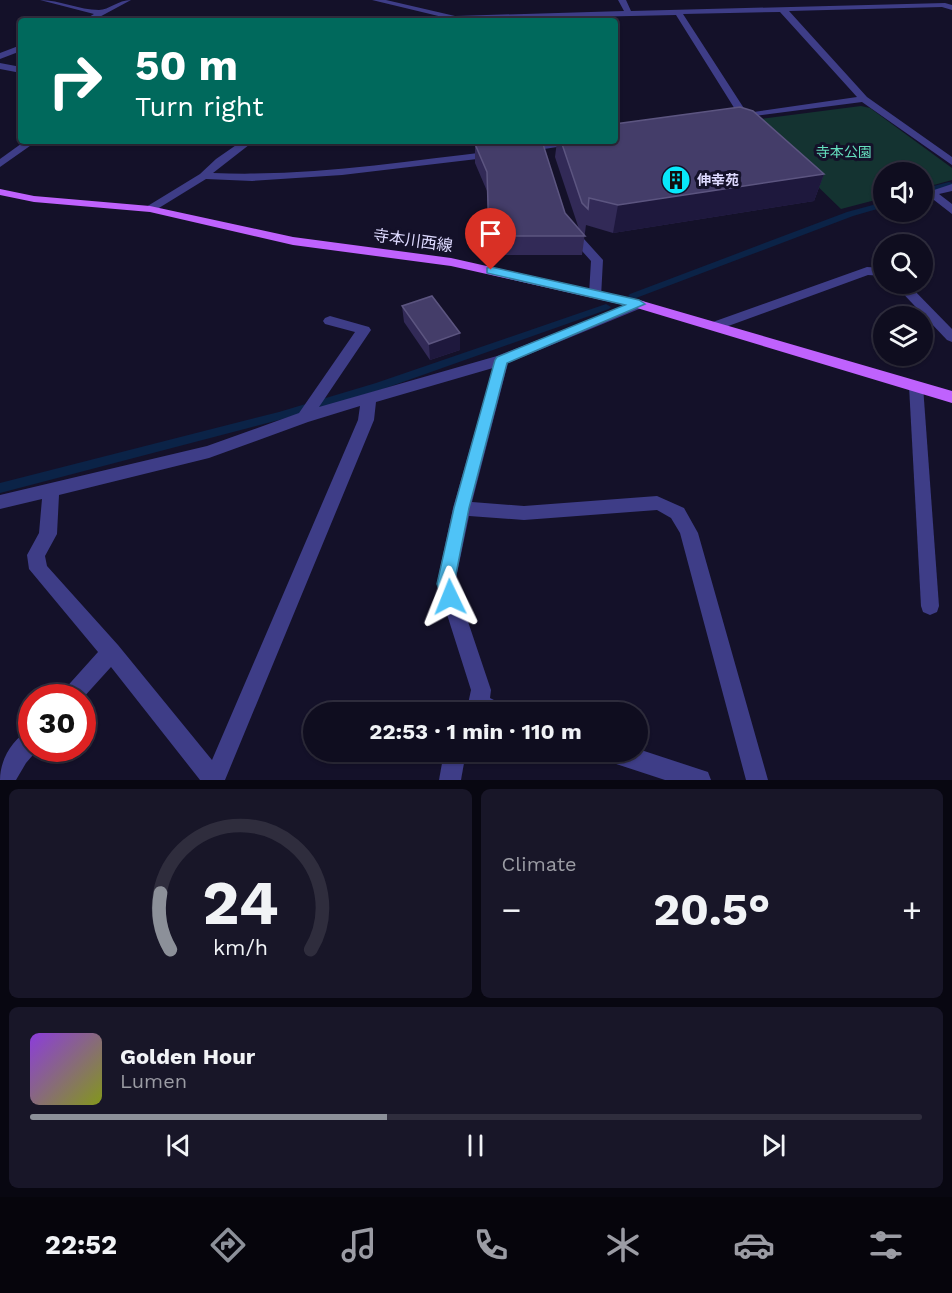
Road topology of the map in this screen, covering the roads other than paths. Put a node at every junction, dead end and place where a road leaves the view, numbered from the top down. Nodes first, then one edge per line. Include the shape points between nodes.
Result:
1 (44, 0) edge
2 (127, 0) edge
3 (376, 0) edge
4 (622, 0) edge
5 (928, 0) edge
6 (942, 5) junction
7 (952, 8) edge
8 (783, 9) junction
9 (678, 12) junction
10 (102, 13) junction
11 (629, 14) junction
12 (93, 18) edge
13 (444, 18) edge
14 (573, 18) edge
15 (18, 49) edge
16 (0, 56) edge
17 (0, 66) edge
18 (18, 69) edge
19 (864, 99) junction
20 (744, 116) junction
21 (721, 119) edge
22 (28, 144) edge
23 (244, 144) edge
24 (561, 144) edge
25 (544, 147) junction
26 (548, 162) edge
27 (952, 162) edge
28 (0, 164) edge
29 (204, 176) junction
30 (952, 187) edge
31 (0, 192) edge
32 (150, 209) junction
33 (952, 210) edge
34 (568, 222) edge
35 (873, 271) edge
36 (596, 294) junction
37 (911, 294) edge
38 (639, 304) junction
39 (330, 321) dead end
40 (715, 327) junction
41 (952, 337) edge
42 (502, 360) junction
43 (916, 386) junction
44 (952, 397) edge
45 (369, 400) junction
46 (304, 417) junction
47 (51, 490) junction
48 (0, 501) edge
49 (462, 508) junction
50 (930, 606) dead end
51 (111, 652) junction
52 (82, 684) edge
53 (482, 702) edge
54 (18, 755) edge
55 (453, 762) edge
56 (643, 762) edge
57 (4, 780) edge
58 (214, 780) edge
59 (450, 780) edge
60 (700, 780) edge
61 (757, 780) edge

1 - 10 street
2 - 10 street
3 - 13 street
4 - 11 street
5 - 6 street
6 - 7 street
6 - 8 street
8 - 9 street
8 - 19 street
9 - 11 street
9 - 20 street
10 - 12 street
11 - 14 street
15 - 16 street
17 - 18 street
19 - 20 street
19 - 27 street
20 - 21 street
22 - 28 street
23 - 29 street
24 - 25 street
25 - 26 street
25 - 29 street via 342,172 252,178
29 - 32 street
30 - 33 street via 931,193
31 - 32 main road, 寺本川西線 via 34,199
32 - 36 main road, 寺本川西線 via 293,241 451,262
34 - 36 street via 571,232 597,260
35 - 40 street
36 - 38 main road, 寺本川西線
37 - 41 street
38 - 40 main road, 寺本川西線
38 - 42 street
39 - 46 street via 364,330
40 - 43 main road, 寺本川西線
42 - 45 street
42 - 49 street
43 - 44 main road, 寺本川西線
43 - 50 street
45 - 46 street
45 - 58 street via 366,420
46 - 47 street via 209,452
47 - 48 street
47 - 51 street via 48,534 36,555 38,569
49 - 53 street via 446,584
49 - 61 street via 524,513 657,502 673,507 683,516
51 - 52 street
51 - 58 street
54 - 57 street
55 - 59 street
56 - 60 street

